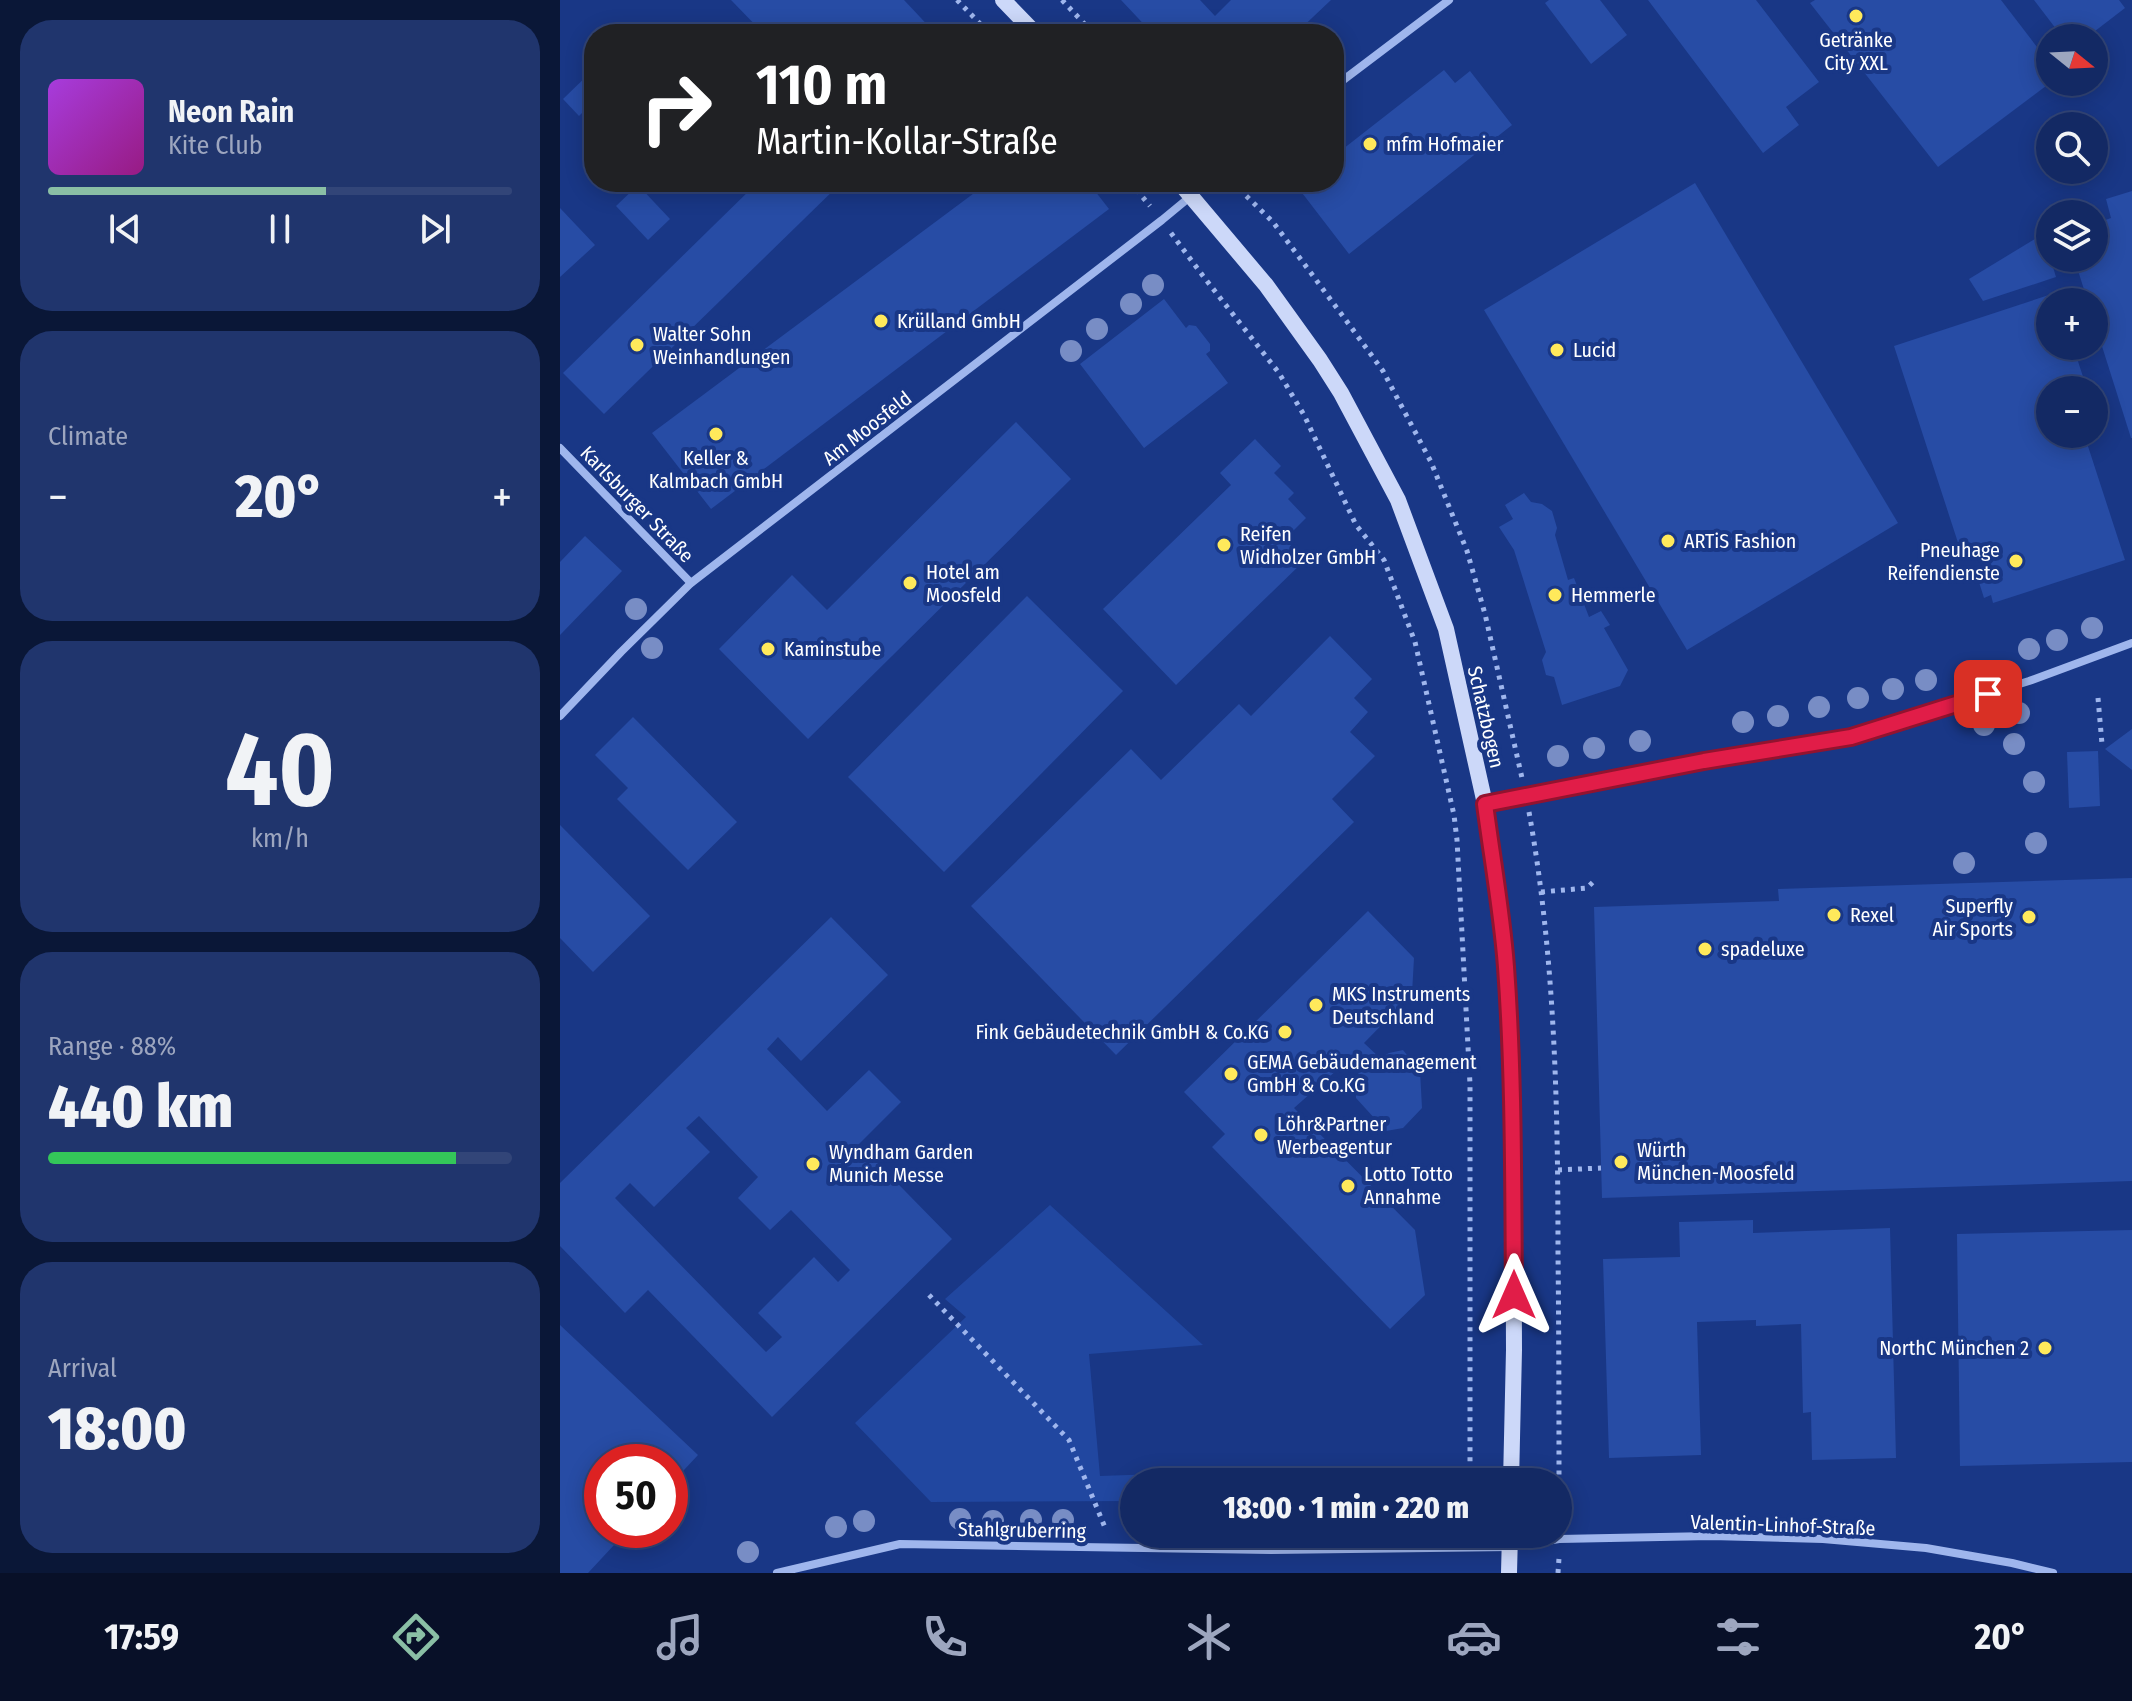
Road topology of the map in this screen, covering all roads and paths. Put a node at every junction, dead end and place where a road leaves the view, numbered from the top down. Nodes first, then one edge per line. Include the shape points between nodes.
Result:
1 (957, 0) edge
2 (1003, 0) edge
3 (1062, 0) edge
4 (1449, 0) edge
5 (980, 24) edge
6 (1026, 24) edge
7 (1085, 24) edge
8 (1344, 79) edge
9 (1138, 192) edge
10 (1189, 192) edge
11 (1196, 192) edge
12 (1192, 195) junction
13 (1162, 220) junction
14 (560, 448) edge
15 (691, 583) junction
16 (2132, 643) edge
17 (2098, 698) dead end
18 (560, 716) edge
19 (2102, 744) dead end
20 (1485, 804) junction
21 (1594, 881) dead end
22 (1541, 892) dead end
23 (1601, 1168) dead end
24 (1558, 1170) dead end
25 (929, 1295) dead end
26 (1470, 1468) edge
27 (1511, 1468) edge
28 (1572, 1539) edge
29 (1113, 1547) junction
30 (1120, 1547) edge
31 (1166, 1548) edge
32 (1324, 1548) edge
33 (1510, 1548) edge
34 (777, 1573) edge
35 (1509, 1573) edge
36 (2053, 1573) edge

1 - 5 path
2 - 6 main road
3 - 7 path
4 - 8 street
9 - 13 path
10 - 12 main road, Schatzbogen
11 - 12 street, Am Moosfeld
12 - 13 street, Am Moosfeld
12 - 20 main road, Schatzbogen via 1320,360 1398,500 1446,629
13 - 15 street, Am Moosfeld
13 - 26 path via 1279,373 1356,525 1384,560 1415,642 1454,815 1470,1084
14 - 15 street, Karlsburger Straße
15 - 18 street, Am Moosfeld
16 - 20 street via 1851,737
17 - 19 path
20 - 27 main road, Schatzbogen via 1506,964 1513,1099
21 - 22 path via 1587,888
23 - 24 path
25 - 29 path via 1069,1440
28 - 36 street, Valentin-Linhof-Straße via 1823,1539 1926,1548
29 - 30 street, Stahlgruberring
29 - 34 street, Stahlgruberring via 900,1544
31 - 32 street, Stahlgruberring
33 - 35 main road

